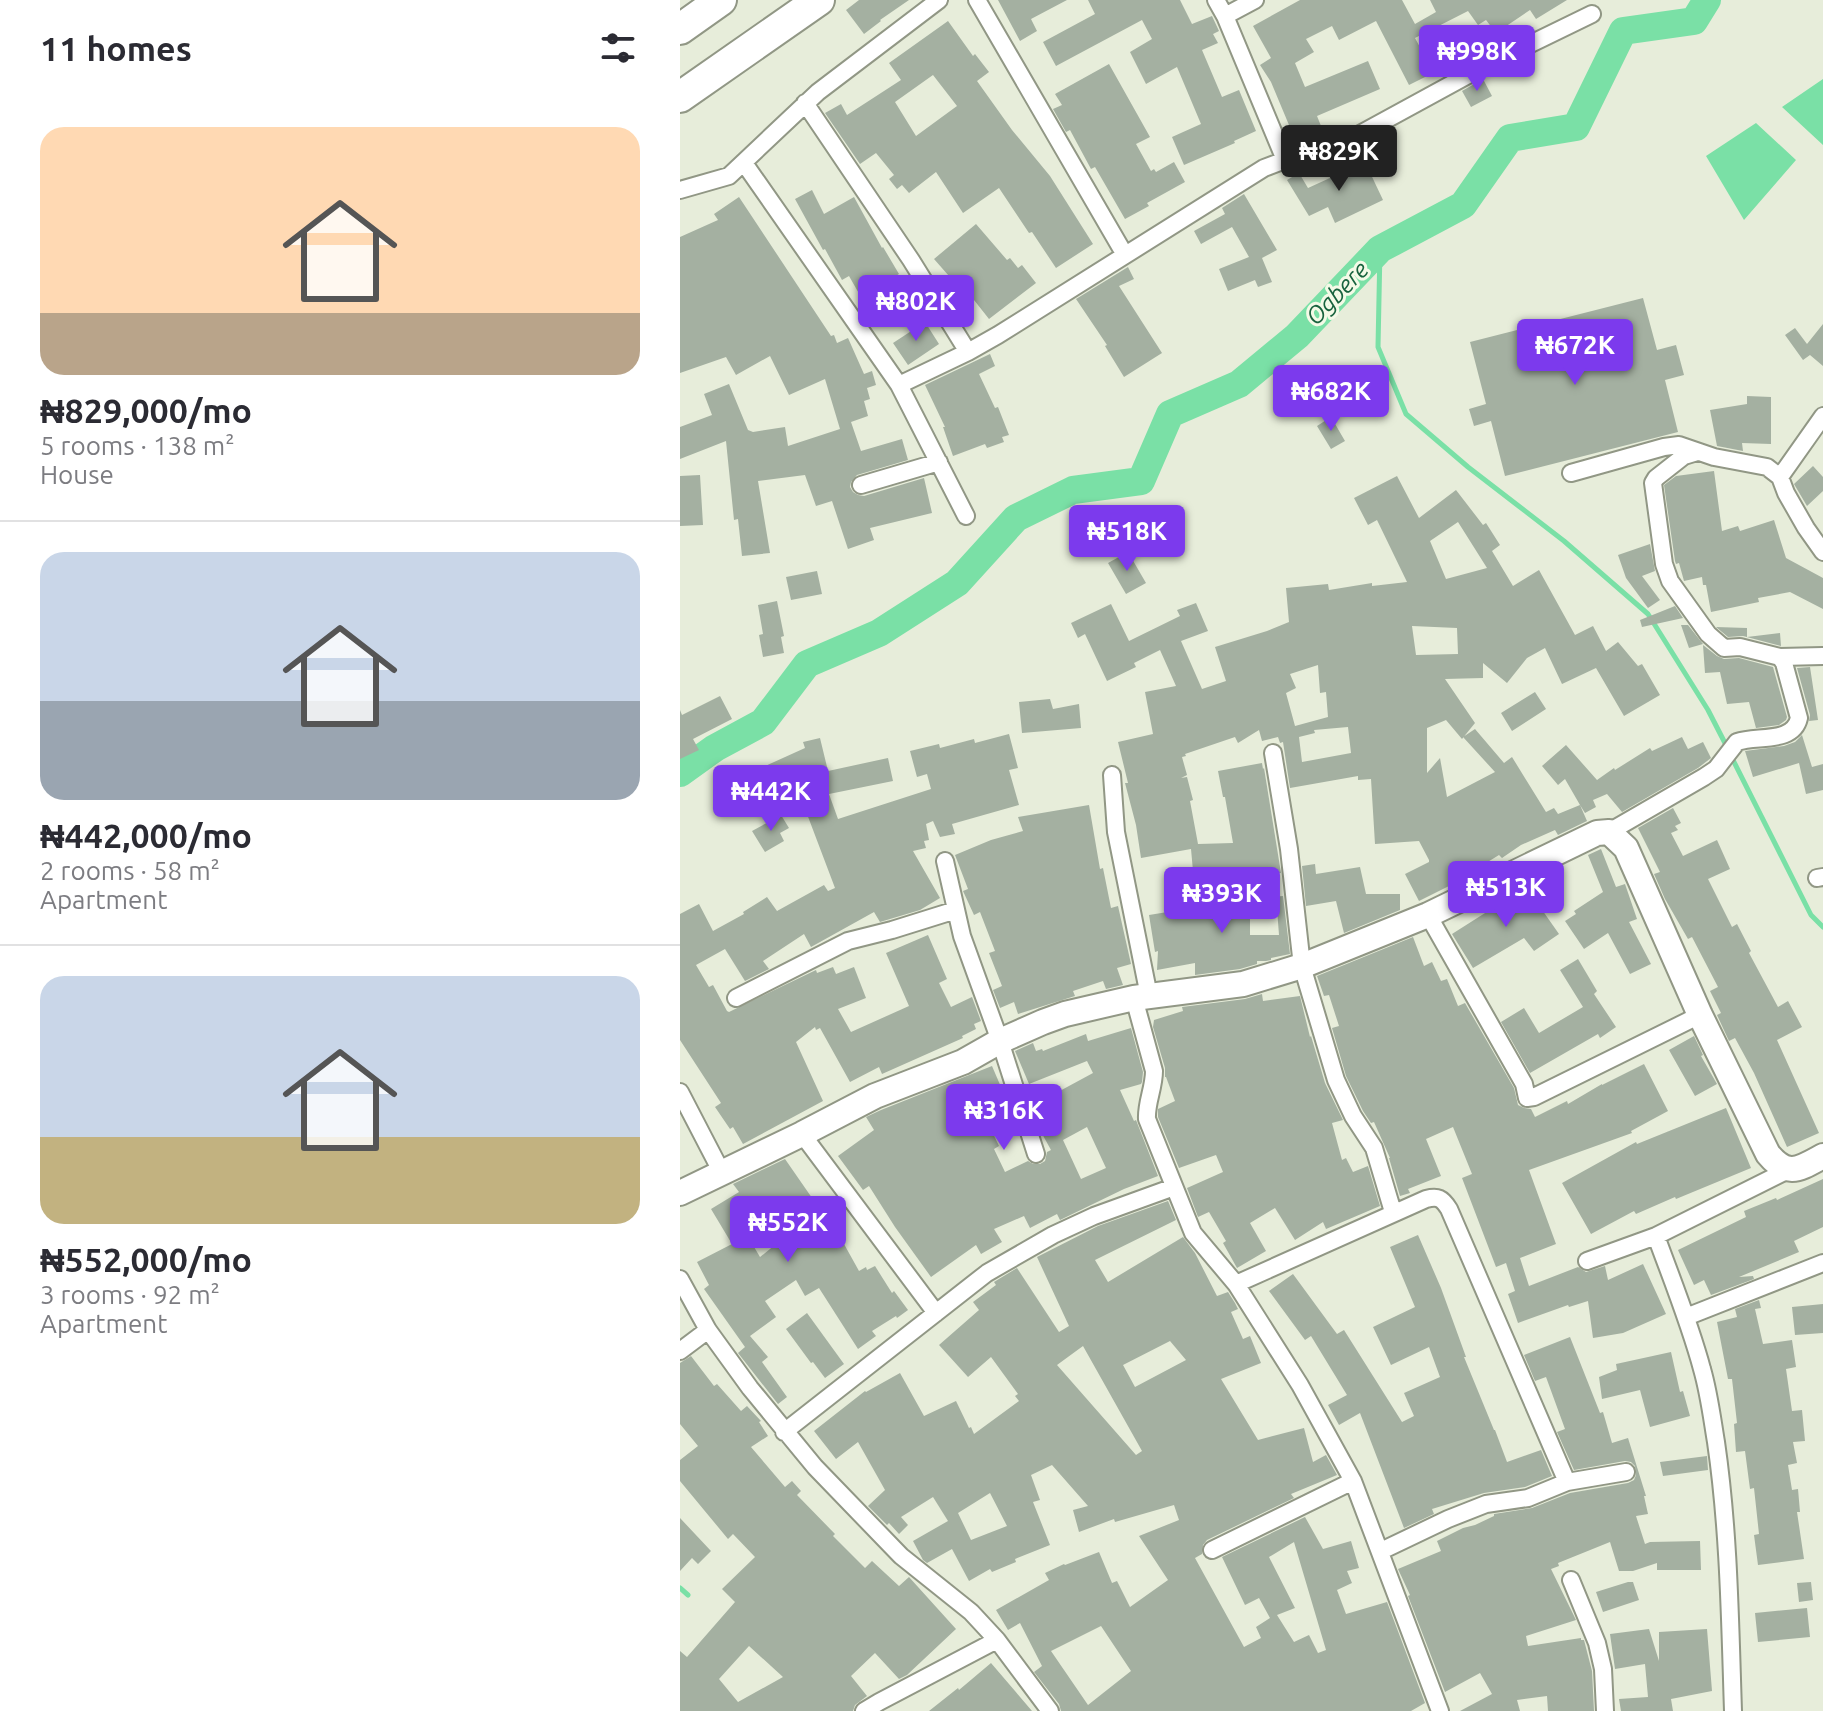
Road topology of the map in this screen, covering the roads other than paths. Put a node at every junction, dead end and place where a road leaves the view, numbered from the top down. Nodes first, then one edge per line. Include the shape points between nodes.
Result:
1 (721, 0) edge
2 (819, 0) edge
3 (939, 0) edge
4 (977, 0) edge
5 (1216, 0) edge
6 (1255, 0) edge
7 (1592, 14) dead end
8 (1225, 16) junction
9 (680, 29) edge
10 (680, 97) edge
11 (805, 103) junction
12 (1285, 160) junction
13 (744, 163) junction
14 (680, 190) edge
15 (1125, 255) junction
16 (968, 352) junction
17 (899, 385) junction
18 (1823, 416) edge
19 (1697, 452) junction
20 (939, 462) junction
21 (1571, 473) dead end
22 (1780, 477) junction
23 (861, 485) dead end
24 (966, 516) dead end
25 (1823, 552) edge
26 (1823, 656) edge
27 (1780, 657) junction
28 (1273, 753) dead end
29 (1112, 775) dead end
30 (1609, 832) junction
31 (945, 861) dead end
32 (956, 910) junction
33 (1428, 915) junction
34 (1302, 966) junction
35 (1142, 997) junction
36 (736, 998) dead end
37 (1700, 1015) junction
38 (1000, 1041) junction
39 (680, 1092) edge
40 (802, 1134) junction
41 (1036, 1154) dead end
42 (1823, 1156) edge
43 (1788, 1170) junction
44 (722, 1173) junction
45 (1174, 1187) junction
46 (680, 1193) edge
47 (1393, 1212) junction
48 (1656, 1236) junction
49 (1587, 1261) dead end
50 (1823, 1263) edge
51 (680, 1279) edge
52 (1236, 1284) junction
53 (936, 1313) junction
54 (1686, 1317) junction
55 (708, 1330) junction
56 (680, 1351) edge
57 (784, 1432) junction
58 (1626, 1472) dead end
59 (1353, 1481) junction
60 (1567, 1482) junction
61 (1212, 1550) dead end
62 (1381, 1551) junction
63 (1571, 1580) dead end
64 (997, 1640) junction
65 (864, 1711) edge
66 (1050, 1711) edge
67 (1440, 1711) edge
68 (1605, 1711) edge
69 (1733, 1711) edge

1 - 9 highway
2 - 10 highway
3 - 11 street
4 - 15 street
5 - 8 street
6 - 8 street
7 - 12 street via 1338,146
8 - 12 street
11 - 13 street
11 - 16 street
12 - 15 street
13 - 14 street via 729,176
13 - 17 street
15 - 16 street
16 - 17 street
17 - 20 street
18 - 22 street
19 - 21 street via 1679,445 1664,447
19 - 22 street via 1767,467
19 - 27 street via 1684,456 1653,483 1670,581 1724,648
20 - 23 street
20 - 24 street
22 - 25 street
26 - 27 street
27 - 30 street via 1799,718 1797,727 1788,734 1737,742 1716,769
28 - 34 street
29 - 35 street
30 - 33 street via 1597,833
30 - 37 street via 1626,848
31 - 32 street
32 - 36 street via 848,941
32 - 38 street
33 - 34 street
33 - 37 street via 1524,1084 1527,1098
34 - 35 street via 1243,984
34 - 47 street via 1336,1080 1374,1148
35 - 38 street via 1065,1014
35 - 45 street via 1154,1071 1147,1119
37 - 43 street via 1768,1154
38 - 40 street
38 - 41 street
39 - 44 street
40 - 44 street
40 - 53 street
42 - 43 street
43 - 48 street
44 - 46 street
45 - 52 street via 1193,1233
45 - 53 street via 1053,1235 987,1273
47 - 52 street
47 - 60 street via 1436,1197 1449,1209
48 - 49 street
48 - 54 street
50 - 54 street
51 - 55 street
52 - 59 street
53 - 57 street
54 - 69 street via 1703,1371 1722,1485
55 - 56 street
55 - 57 street
57 - 64 street via 901,1556
58 - 60 street
59 - 61 street
59 - 62 street
60 - 62 street via 1528,1498 1486,1504
62 - 67 street
63 - 68 street via 1597,1643
64 - 65 street
64 - 66 street

